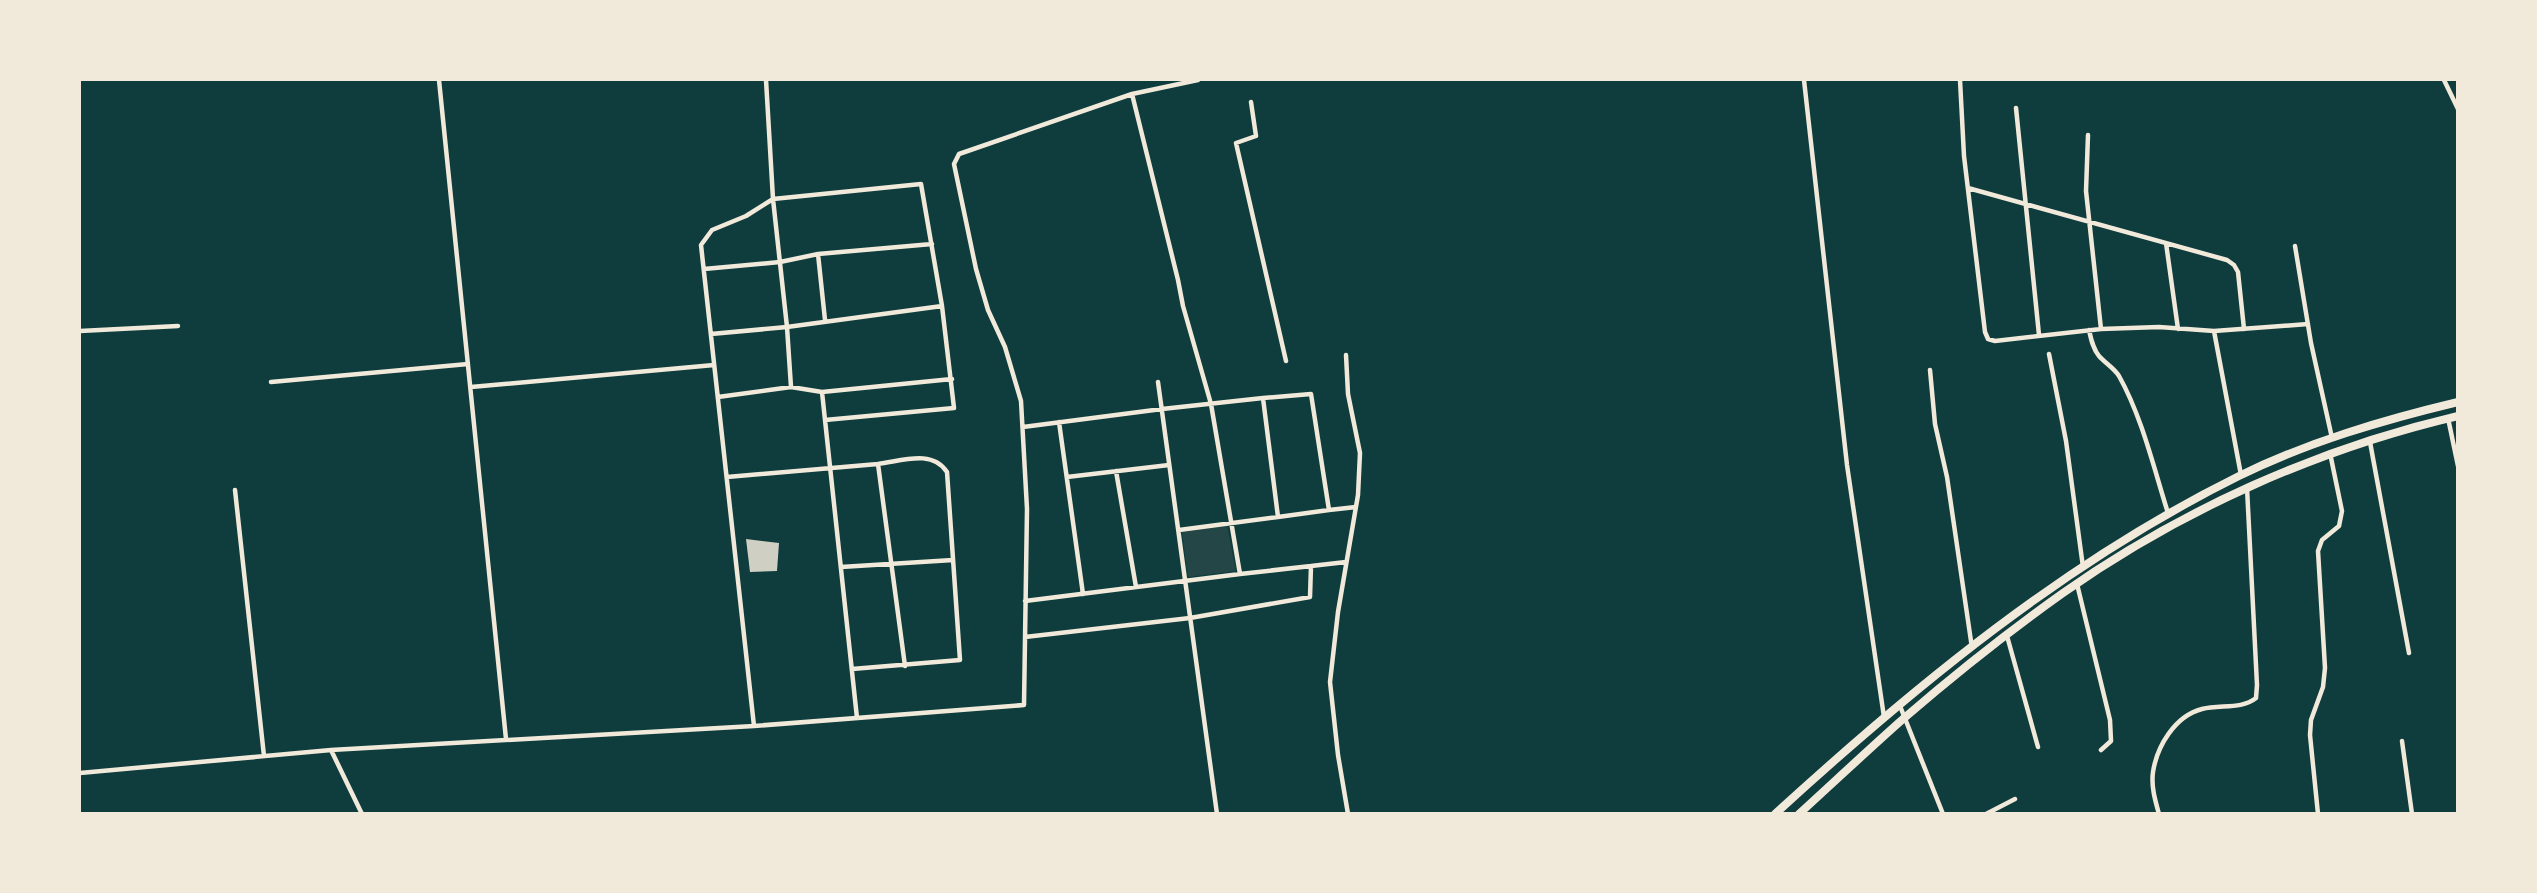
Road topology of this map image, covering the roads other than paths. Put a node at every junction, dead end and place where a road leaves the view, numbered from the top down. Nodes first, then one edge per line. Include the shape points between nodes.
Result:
1 (439, 80) edge
2 (765, 80) edge
3 (1198, 80) edge
4 (1804, 80) edge
5 (1960, 80) edge
6 (2444, 80) edge
7 (1131, 94) junction
8 (1251, 102) dead end
9 (2016, 108) dead end
10 (2457, 109) edge
11 (2088, 135) dead end
12 (1968, 188) junction
13 (773, 199) junction
14 (2025, 203) junction
15 (2090, 220) junction
16 (2166, 242) junction
17 (932, 244) junction
18 (2295, 246) dead end
19 (818, 254) junction
20 (780, 262) junction
21 (704, 269) junction
22 (942, 306) junction
23 (825, 320) junction
24 (2308, 324) junction
25 (178, 326) dead end
26 (787, 327) junction
27 (2101, 329) junction
28 (2178, 329) junction
29 (2244, 329) junction
30 (2089, 330) junction
31 (80, 331) edge
32 (2214, 331) junction
33 (711, 334) junction
34 (2039, 336) junction
35 (2049, 354) dead end
36 (1346, 355) dead end
37 (1286, 361) dead end
38 (468, 364) junction
39 (714, 365) junction
40 (1930, 370) dead end
41 (952, 379) junction
42 (271, 382) dead end
43 (1158, 382) dead end
44 (471, 387) junction
45 (791, 387) junction
46 (822, 392) junction
47 (718, 397) junction
48 (1263, 398) junction
49 (2457, 402) edge
50 (1211, 404) junction
51 (1162, 409) junction
52 (2457, 416) edge
53 (2448, 418) junction
54 (825, 420) junction
55 (1059, 423) junction
56 (1023, 427) junction
57 (2332, 438) junction
58 (2370, 442) junction
59 (2330, 453) junction
60 (878, 464) junction
61 (1169, 465) junction
62 (2457, 466) edge
63 (830, 467) junction
64 (1116, 471) junction
65 (2241, 475) junction
66 (727, 477) junction
67 (1067, 477) junction
68 (2247, 488) junction
69 (235, 490) dead end
70 (1356, 507) junction
71 (1329, 510) junction
72 (2168, 513) junction
73 (1278, 517) junction
74 (1230, 523) junction
75 (1179, 530) junction
76 (953, 560) junction
77 (1346, 562) junction
78 (893, 564) junction
79 (1311, 566) junction
80 (841, 567) junction
81 (2083, 567) junction
82 (1240, 574) junction
83 (1186, 581) junction
84 (2077, 584) junction
85 (1136, 587) junction
86 (1083, 594) junction
87 (1025, 601) junction
88 (1190, 618) junction
89 (2007, 636) junction
90 (1025, 637) junction
91 (1972, 648) junction
92 (2409, 653) dead end
93 (905, 666) junction
94 (852, 669) junction
95 (1900, 706) junction
96 (1884, 717) junction
97 (857, 718) junction
98 (1905, 718) junction
99 (754, 726) junction
100 (506, 739) junction
101 (2402, 741) dead end
102 (2038, 747) dead end
103 (331, 750) junction
104 (2101, 750) dead end
105 (264, 756) junction
106 (80, 773) edge
107 (2015, 799) dead end
108 (362, 813) edge
109 (1216, 813) edge
110 (1348, 813) edge
111 (1775, 813) edge
112 (1799, 813) edge
113 (1942, 813) edge
114 (1986, 813) edge
115 (2158, 813) edge
116 (2318, 813) edge
117 (2412, 813) edge

1 - 38 street
2 - 13 street
3 - 7 street
4 - 96 street via 1847,465
5 - 12 street
6 - 10 street
7 - 50 street
7 - 56 street via 959,154 954,164 976,269 988,310 1005,347 1021,401
8 - 37 street via 1256,136 1236,143
9 - 14 street
11 - 15 street via 2086,191
12 - 14 street
12 - 34 street via 1984,332 1995,341
13 - 17 street via 921,184
13 - 20 street
13 - 21 street via 712,230 701,245
14 - 15 street
14 - 34 street
15 - 16 street
15 - 27 street
16 - 28 street
16 - 29 street via 2235,265
17 - 19 street
17 - 22 street
18 - 24 street
19 - 20 street
19 - 23 street
20 - 21 street
20 - 26 street
21 - 33 street
22 - 23 street
22 - 41 street
23 - 26 street
24 - 29 street
24 - 57 street
25 - 31 street
26 - 33 street
26 - 45 street
27 - 28 street
27 - 30 street
28 - 32 street
29 - 32 street
30 - 34 street
30 - 72 street via 2098,356 2118,375 2129,399
32 - 65 street
33 - 39 street
35 - 81 street via 2066,441
36 - 70 street via 1348,394 1360,453
38 - 42 street
38 - 44 street
39 - 44 street
39 - 47 street
40 - 91 street via 1935,424 1947,477
41 - 46 street
41 - 54 street via 954,408
43 - 51 street
44 - 100 street
45 - 46 street
45 - 47 street
46 - 54 street
47 - 66 street
48 - 50 street
48 - 71 street via 1311,394
48 - 73 street
49 - 57 highway
50 - 51 street
50 - 74 street
51 - 55 street
51 - 61 street
52 - 53 highway
53 - 58 highway
53 - 62 street
54 - 63 street
55 - 56 street
55 - 67 street
56 - 87 street via 1027,480
57 - 65 highway
58 - 59 highway
58 - 92 street
59 - 68 highway
59 - 116 street via 2342,511 2339,526 2318,545 2325,668 2324,687 2311,720 2310,735
60 - 63 street
60 - 76 street via 929,457 940,462 947,472
60 - 78 street
61 - 64 street
61 - 75 street
63 - 66 street
63 - 80 street
64 - 67 street
64 - 85 street
65 - 72 highway
66 - 99 street
67 - 86 street
68 - 84 highway via 2152,538
68 - 115 street via 2256,698 2249,704 2204,708 2188,714 2169,733 2156,757 2153,773
69 - 105 street
70 - 71 street
70 - 77 street
71 - 73 street
72 - 81 highway
73 - 74 street
74 - 75 street
74 - 82 street
75 - 83 street
76 - 78 street
76 - 93 street via 960,660
77 - 79 street
77 - 110 street via 1330,682
78 - 80 street
78 - 93 street
79 - 82 street
79 - 88 street via 1310,597
80 - 94 street
81 - 91 highway
82 - 83 street
83 - 85 street
83 - 88 street
84 - 89 highway
84 - 104 street via 2110,720 2111,741
85 - 86 street
86 - 87 street
87 - 90 street
88 - 90 street
88 - 109 street
89 - 98 highway
89 - 102 street
90 - 97 street via 1024,705
91 - 95 highway
93 - 94 street
94 - 97 street
95 - 96 highway
95 - 98 street
96 - 111 highway
97 - 99 street
98 - 112 highway
98 - 113 street
99 - 100 street
100 - 103 street
101 - 117 street
103 - 105 street
103 - 108 street
105 - 106 street
107 - 114 street

